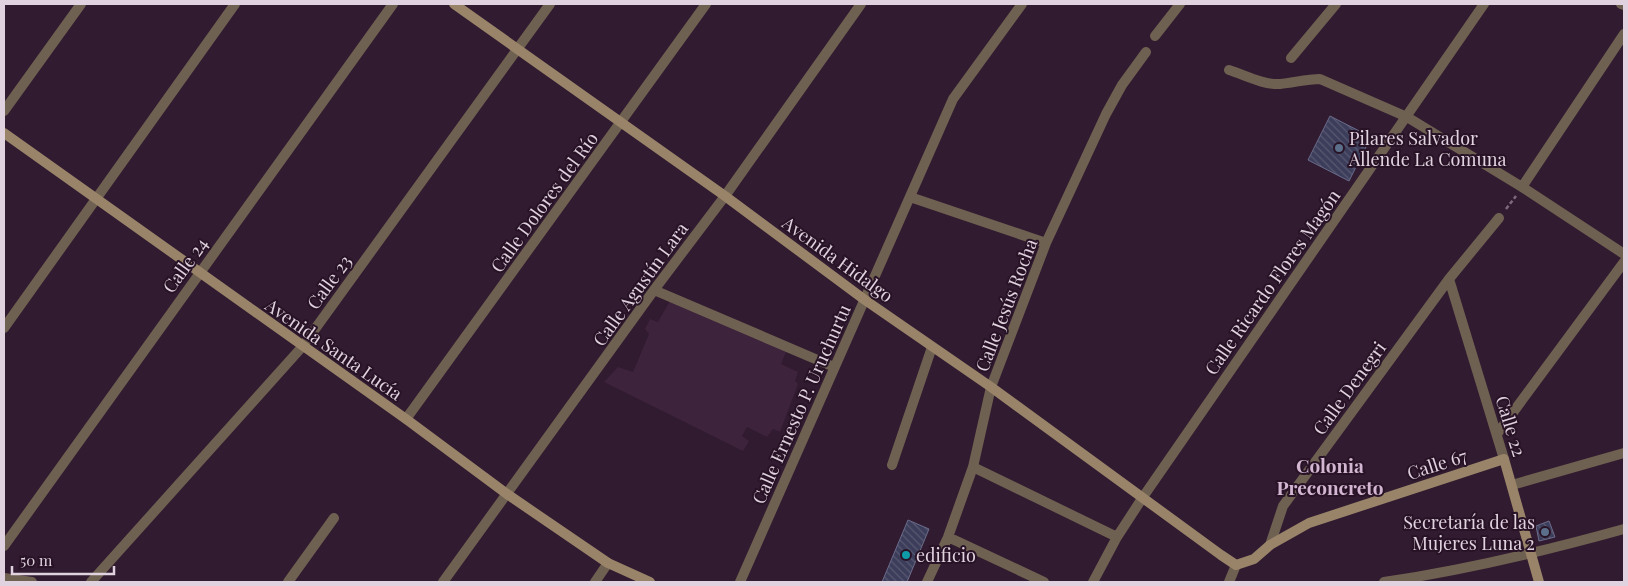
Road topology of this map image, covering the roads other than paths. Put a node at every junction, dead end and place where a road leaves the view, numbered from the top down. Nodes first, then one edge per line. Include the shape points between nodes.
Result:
1 (81, 4) edge
2 (235, 4) edge
3 (393, 4) edge
4 (454, 4) edge
5 (550, 4) edge
6 (706, 4) edge
7 (861, 4) edge
8 (1022, 4) edge
9 (1180, 4) edge
10 (1336, 4) edge
11 (1484, 4) edge
12 (1624, 34) edge
13 (1155, 36) dead end
14 (518, 50) junction
15 (1146, 52) dead end
16 (1291, 58) dead end
17 (1229, 70) dead end
18 (4, 111) edge
19 (1407, 117) junction
20 (621, 123) junction
21 (4, 133) edge
22 (1522, 187) junction
23 (724, 196) junction
24 (910, 197) junction
25 (95, 199) junction
26 (1499, 218) road end
27 (1046, 243) junction
28 (1624, 254) edge
29 (1624, 262) edge
30 (199, 273) junction
31 (1449, 279) junction
32 (654, 290) junction
33 (865, 300) junction
34 (4, 328) edge
35 (302, 347) junction
36 (932, 347) junction
37 (834, 367) junction
38 (991, 387) junction
39 (406, 419) junction
40 (1497, 434) junction
41 (1624, 453) edge
42 (1504, 459) junction
43 (892, 465) dead end
44 (972, 466) junction
45 (1512, 485) junction
46 (506, 494) junction
47 (1143, 497) junction
48 (334, 518) dead end
49 (1624, 529) edge
50 (948, 537) junction
51 (1117, 537) junction
52 (1270, 545) junction
53 (4, 546) edge
54 (1532, 554) junction
55 (608, 563) junction
56 (1236, 565) junction
57 (4, 578) edge
58 (32, 582) edge
59 (91, 582) edge
60 (288, 582) edge
61 (443, 582) edge
62 (595, 582) edge
63 (650, 582) edge
64 (740, 582) edge
65 (927, 582) edge
66 (1044, 582) edge
67 (1093, 582) edge
68 (1230, 582) edge
69 (1384, 582) edge
70 (1539, 582) edge

1 - 18 street
2 - 25 street
3 - 30 street, Calle 24
4 - 14 street, Avenida Hidalgo
5 - 14 street, Calle 23
6 - 20 street, Calle Dolores del Río
7 - 23 street, Calle Agustín Lara
8 - 24 street, Calle Ernesto P. Uruchurtu via 953,99
9 - 13 street
10 - 16 street
11 - 19 street, Calle Ricardo Flores Magón
12 - 22 street
14 - 20 street, Avenida Hidalgo
14 - 35 street, Calle 23
15 - 27 street, Calle Jesús Rocha via 1106,114
17 - 19 street via 1278,84 1320,79
19 - 22 street
19 - 47 street, Calle Ricardo Flores Magón
20 - 23 street, Avenida Hidalgo
20 - 39 street, Calle Dolores del Río
21 - 25 street, Avenida Santa Lucía
22 - 28 street
23 - 32 street, Calle Agustín Lara
23 - 33 street, Avenida Hidalgo
24 - 27 street
24 - 33 street, Calle Ernesto P. Uruchurtu
25 - 30 street, Avenida Santa Lucía
25 - 34 street
26 - 31 street, Calle Denegri
27 - 38 street, Calle Jesús Rocha
29 - 40 street
30 - 35 street, Avenida Santa Lucía
30 - 53 street, Calle 24
31 - 40 street, Calle 22
31 - 52 street, Calle Denegri via 1283,506
32 - 37 street
32 - 46 street, Calle Agustín Lara
33 - 36 street, Avenida Hidalgo
33 - 37 street, Calle Ernesto P. Uruchurtu
35 - 39 street, Avenida Santa Lucía
35 - 59 street, Calle 23
36 - 38 street, Avenida Hidalgo
36 - 43 street
37 - 64 street, Calle Ernesto P. Uruchurtu
38 - 44 street, Calle Jesús Rocha
38 - 47 street, Avenida Hidalgo
39 - 46 street, Avenida Santa Lucía
40 - 42 street, Calle 22
41 - 45 street
42 - 45 street, Calle 22
42 - 52 street, Calle 67 via 1325,517
44 - 50 street, Calle Jesús Rocha
44 - 51 street
45 - 54 street, Calle 22
46 - 55 street, Avenida Santa Lucía
46 - 61 street, Calle Agustín Lara
47 - 51 street, Calle Ricardo Flores Magón
47 - 56 street, Avenida Hidalgo
48 - 60 street
49 - 54 street
50 - 65 street, Calle Jesús Rocha
50 - 66 street
51 - 67 street, Calle Ricardo Flores Magón
52 - 56 street via 1254,559
54 - 69 street
54 - 70 street, Calle 22
55 - 62 street
55 - 63 street, Avenida Santa Lucía
56 - 68 street
57 - 58 street

